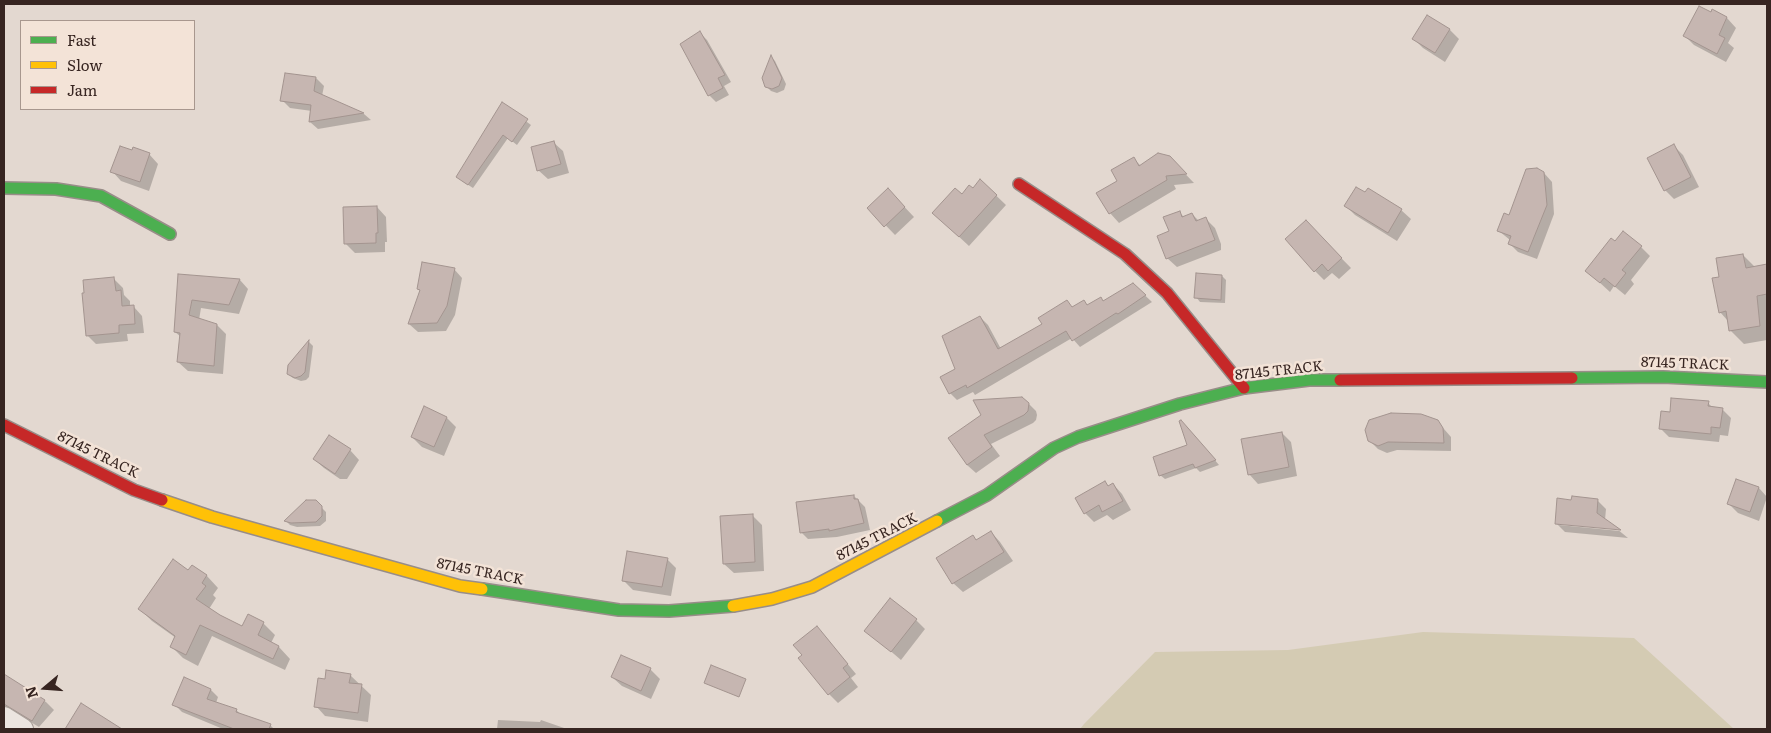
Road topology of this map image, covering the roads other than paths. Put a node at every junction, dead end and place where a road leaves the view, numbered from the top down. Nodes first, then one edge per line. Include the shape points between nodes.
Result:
1 (1018, 184) dead end
2 (4, 188) edge
3 (170, 234) dead end
4 (1767, 382) edge
5 (1244, 388) junction
6 (4, 425) edge
7 (4, 716) edge
8 (24, 729) edge

1 - 5 street via 1125,254 1166,293
2 - 3 street via 56,189 100,196
4 - 5 street, 87145 TRACK via 1663,377 1308,380
5 - 6 street, 87145 TRACK via 1180,404 1054,448 987,495 812,587 763,601 669,611 619,610 460,586 212,517 134,490
7 - 8 street

